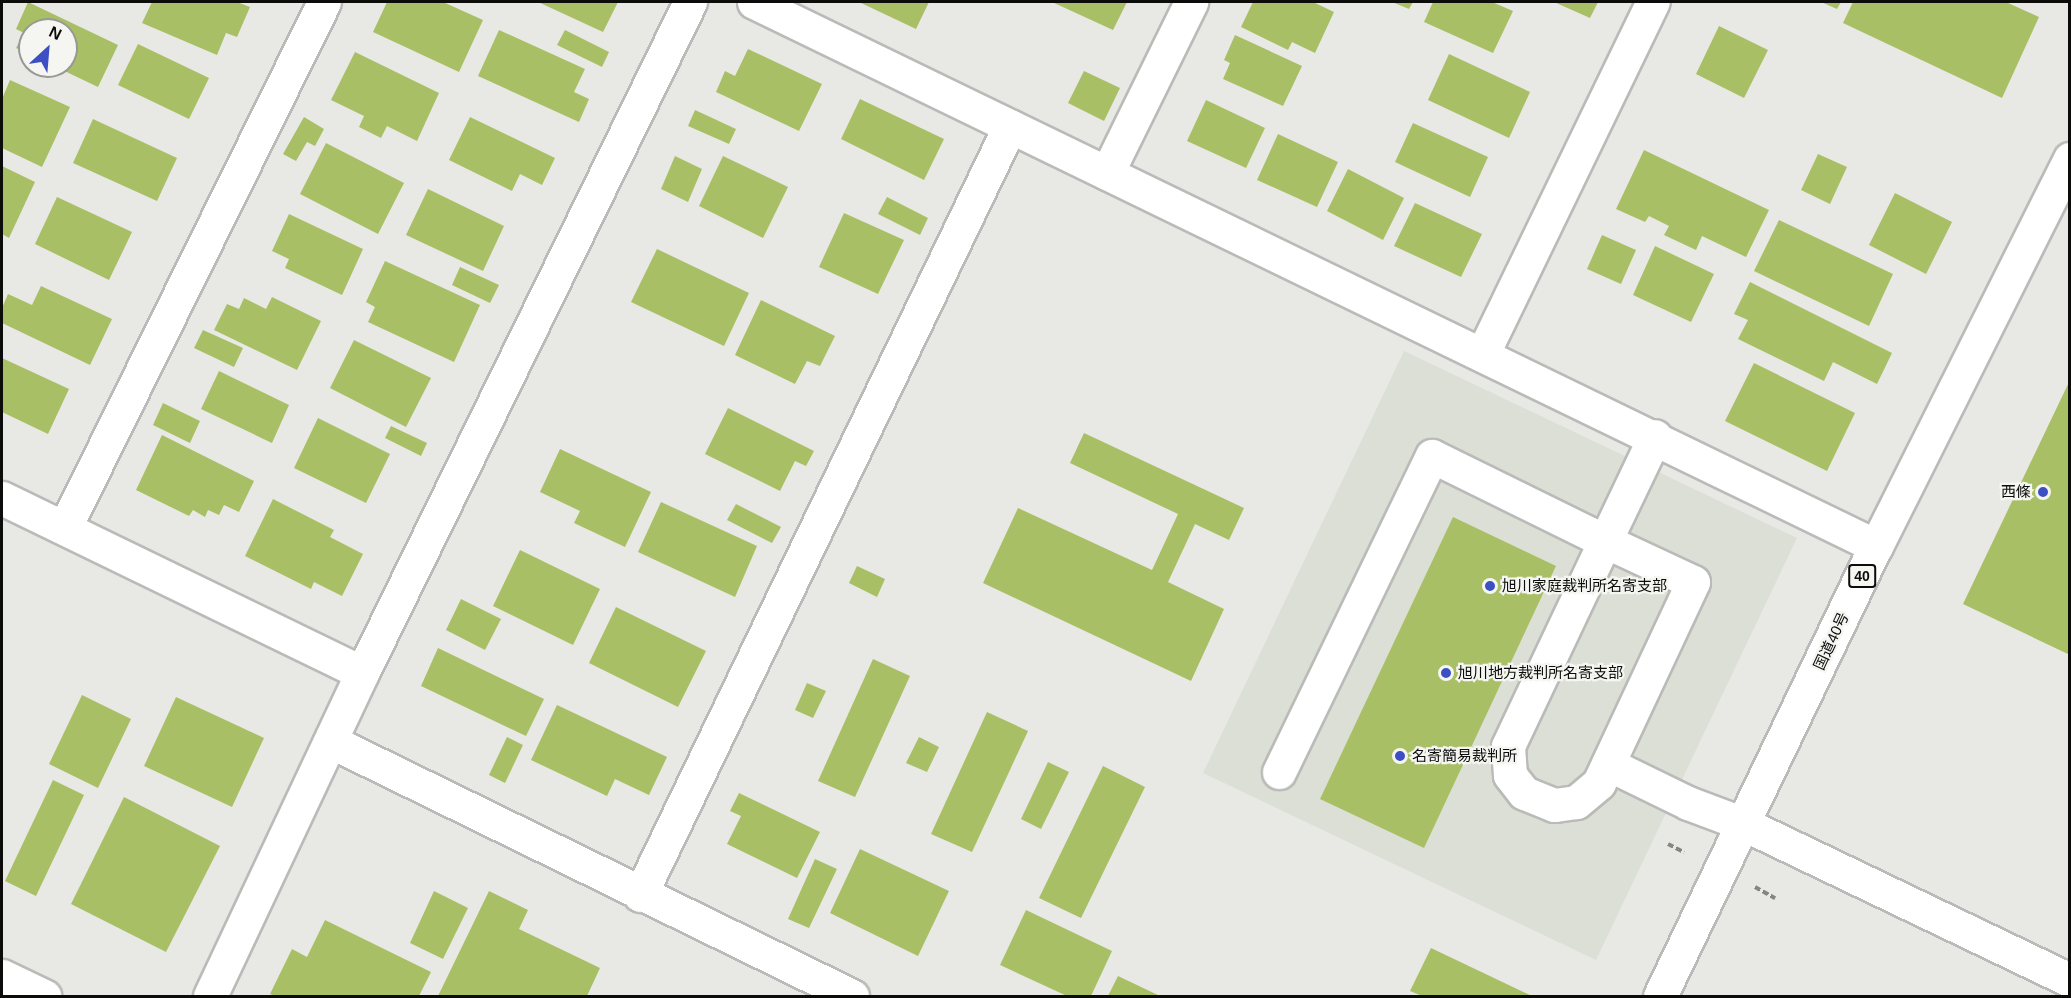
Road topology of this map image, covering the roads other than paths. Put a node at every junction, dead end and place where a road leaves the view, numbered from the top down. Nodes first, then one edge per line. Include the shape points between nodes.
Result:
1 (324, 2) edge
2 (690, 2) edge
3 (754, 2) edge
4 (1191, 2) edge
5 (1653, 2) edge
6 (1010, 126) junction
7 (2070, 159) edge
8 (1107, 173) junction
9 (1482, 353) junction
10 (1655, 436) junction
11 (2, 498) edge
12 (65, 527) junction
13 (1605, 541) junction
14 (1876, 546) junction
15 (362, 673) junction
16 (330, 741) junction
17 (1608, 764) junction
18 (1279, 772) dead end
19 (1744, 824) junction
20 (640, 895) junction
21 (2, 976) edge
22 (2070, 980) edge
23 (44, 996) edge
24 (210, 996) edge
25 (852, 996) edge
26 (1660, 996) edge

1 - 12 main road
2 - 15 main road
3 - 6 main road
4 - 8 main road
5 - 9 main road
6 - 8 main road
6 - 20 main road
7 - 14 main road, 国道40号 / 40
8 - 9 main road
9 - 10 main road
10 - 13 main road
10 - 14 main road
11 - 12 main road
12 - 15 main road
13 - 17 main road via 1693,582
13 - 17 main road via 1509,746 1510,775 1524,794 1554,805 1576,802 1599,783
13 - 18 main road via 1432,456
14 - 19 main road, 国道40号 / 40
15 - 16 main road
16 - 20 main road
16 - 24 main road
17 - 19 main road via 1688,803
19 - 22 main road
19 - 26 main road, 国道40号 / 40
20 - 25 main road
21 - 23 main road

